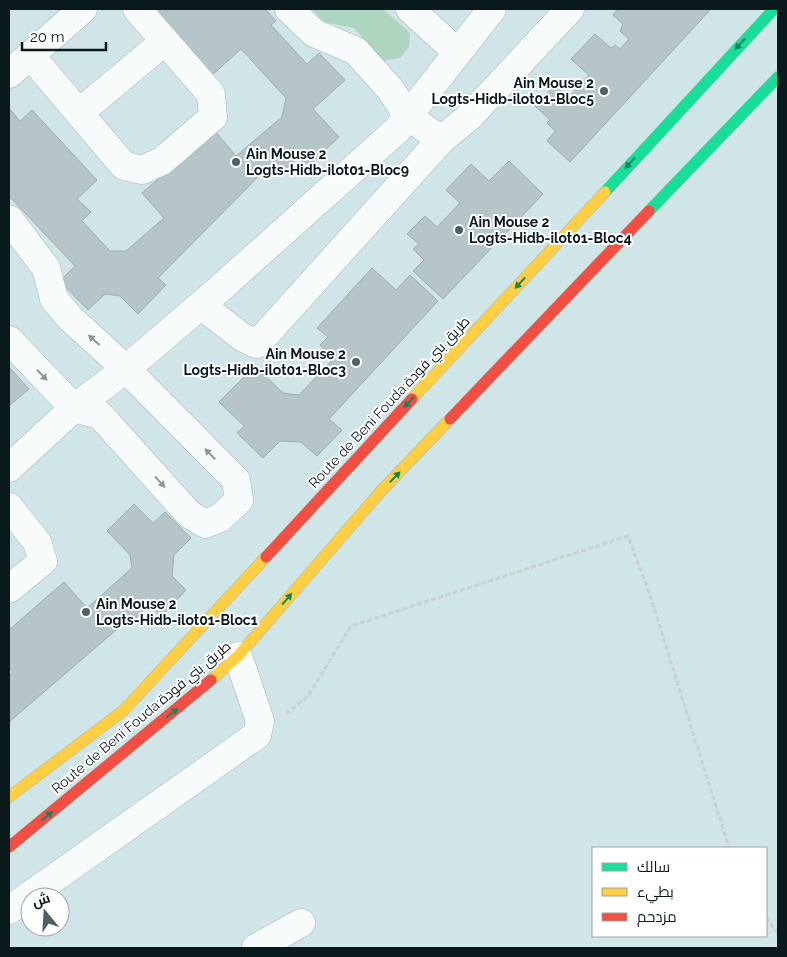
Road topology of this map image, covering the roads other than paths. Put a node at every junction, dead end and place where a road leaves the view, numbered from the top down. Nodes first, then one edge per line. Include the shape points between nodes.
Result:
1 (83, 9) edge
2 (137, 9) edge
3 (289, 9) edge
4 (410, 9) edge
5 (492, 9) edge
6 (570, 9) edge
7 (774, 9) edge
8 (165, 41) junction
9 (457, 52) junction
10 (30, 55) junction
11 (9, 74) edge
12 (778, 77) edge
13 (79, 113) junction
14 (408, 116) junction
15 (441, 140) junction
16 (9, 220) edge
17 (201, 305) junction
18 (9, 340) edge
19 (126, 369) junction
20 (74, 408) junction
21 (9, 468) edge
22 (9, 506) edge
23 (9, 589) edge
24 (238, 656) junction
25 (9, 798) edge
26 (9, 847) edge
27 (9, 910) edge
28 (301, 923) dead end
29 (256, 948) edge

1 - 10 street
2 - 8 street
3 - 14 street via 314,33 356,52 390,89
4 - 9 street
5 - 9 street
6 - 15 street via 470,116
7 -> 25 main road, Route de Beni Fouda;طريق بني فودة via 123,711
8 - 13 street
8 - 13 street via 211,94 212,117 162,161 142,170 124,166
9 - 14 street
10 - 11 street
10 - 13 street
24 -> 12 main road, Route de Beni Fouda;طريق بني فودة via 382,490
14 - 15 street
14 - 17 street via 397,130
15 - 17 street via 257,344 242,337
19 -> 16 street via 54,299 46,268
17 - 19 street
18 -> 20 street
19 - 20 street
20 -> 19 street via 100,414 189,514 205,524 220,518 239,500 236,480
20 - 21 street
22 - 23 street via 36,542 43,561
26 -> 24 main road, Route de Beni Fouda;طريق بني فودة
24 - 27 street via 260,721 257,735
28 - 29 street

